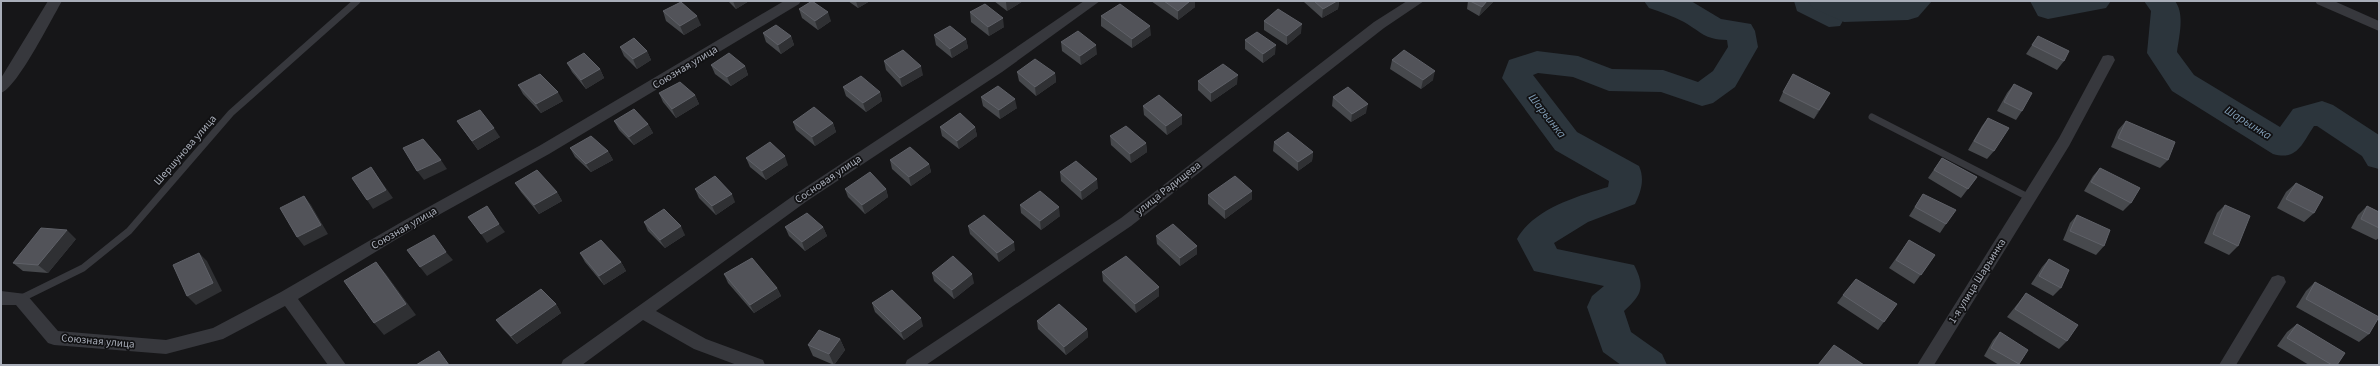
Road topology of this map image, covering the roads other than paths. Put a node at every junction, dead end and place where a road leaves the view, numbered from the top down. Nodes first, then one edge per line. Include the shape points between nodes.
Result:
1 (55, 1) edge
2 (357, 1) edge
3 (794, 1) edge
4 (1093, 1) edge
5 (1416, 1) edge
6 (2322, 1) edge
7 (2379, 26) edge
8 (2108, 60) dead end
9 (1, 88) edge
10 (1872, 117) dead end
11 (2028, 197) junction
12 (2278, 282) dead end
13 (287, 297) junction
14 (1, 298) edge
15 (20, 299) junction
16 (644, 312) junction
17 (338, 365) edge
18 (569, 365) edge
19 (757, 365) edge
20 (912, 365) edge
21 (1925, 365) edge
22 (2227, 365) edge

1 - 9 street via 12,75
2 - 15 lane, Шершунова улица via 232,113 129,231 83,268
3 - 13 street, Союзная улица via 551,146 410,224
4 - 16 street, Сосновая улица via 802,197
5 - 20 street, улица Радищева via 1379,25 1126,222 971,328
6 - 7 street
8 - 11 street, 1-я улица Шарьинка via 2064,142
10 - 11 lane
11 - 21 street, 1-я улица Шарьинка
12 - 22 street
13 - 15 street, Союзная улица via 216,334 166,347 54,338
13 - 17 street
14 - 15 street
16 - 18 street, Сосновая улица
16 - 19 street via 700,344

